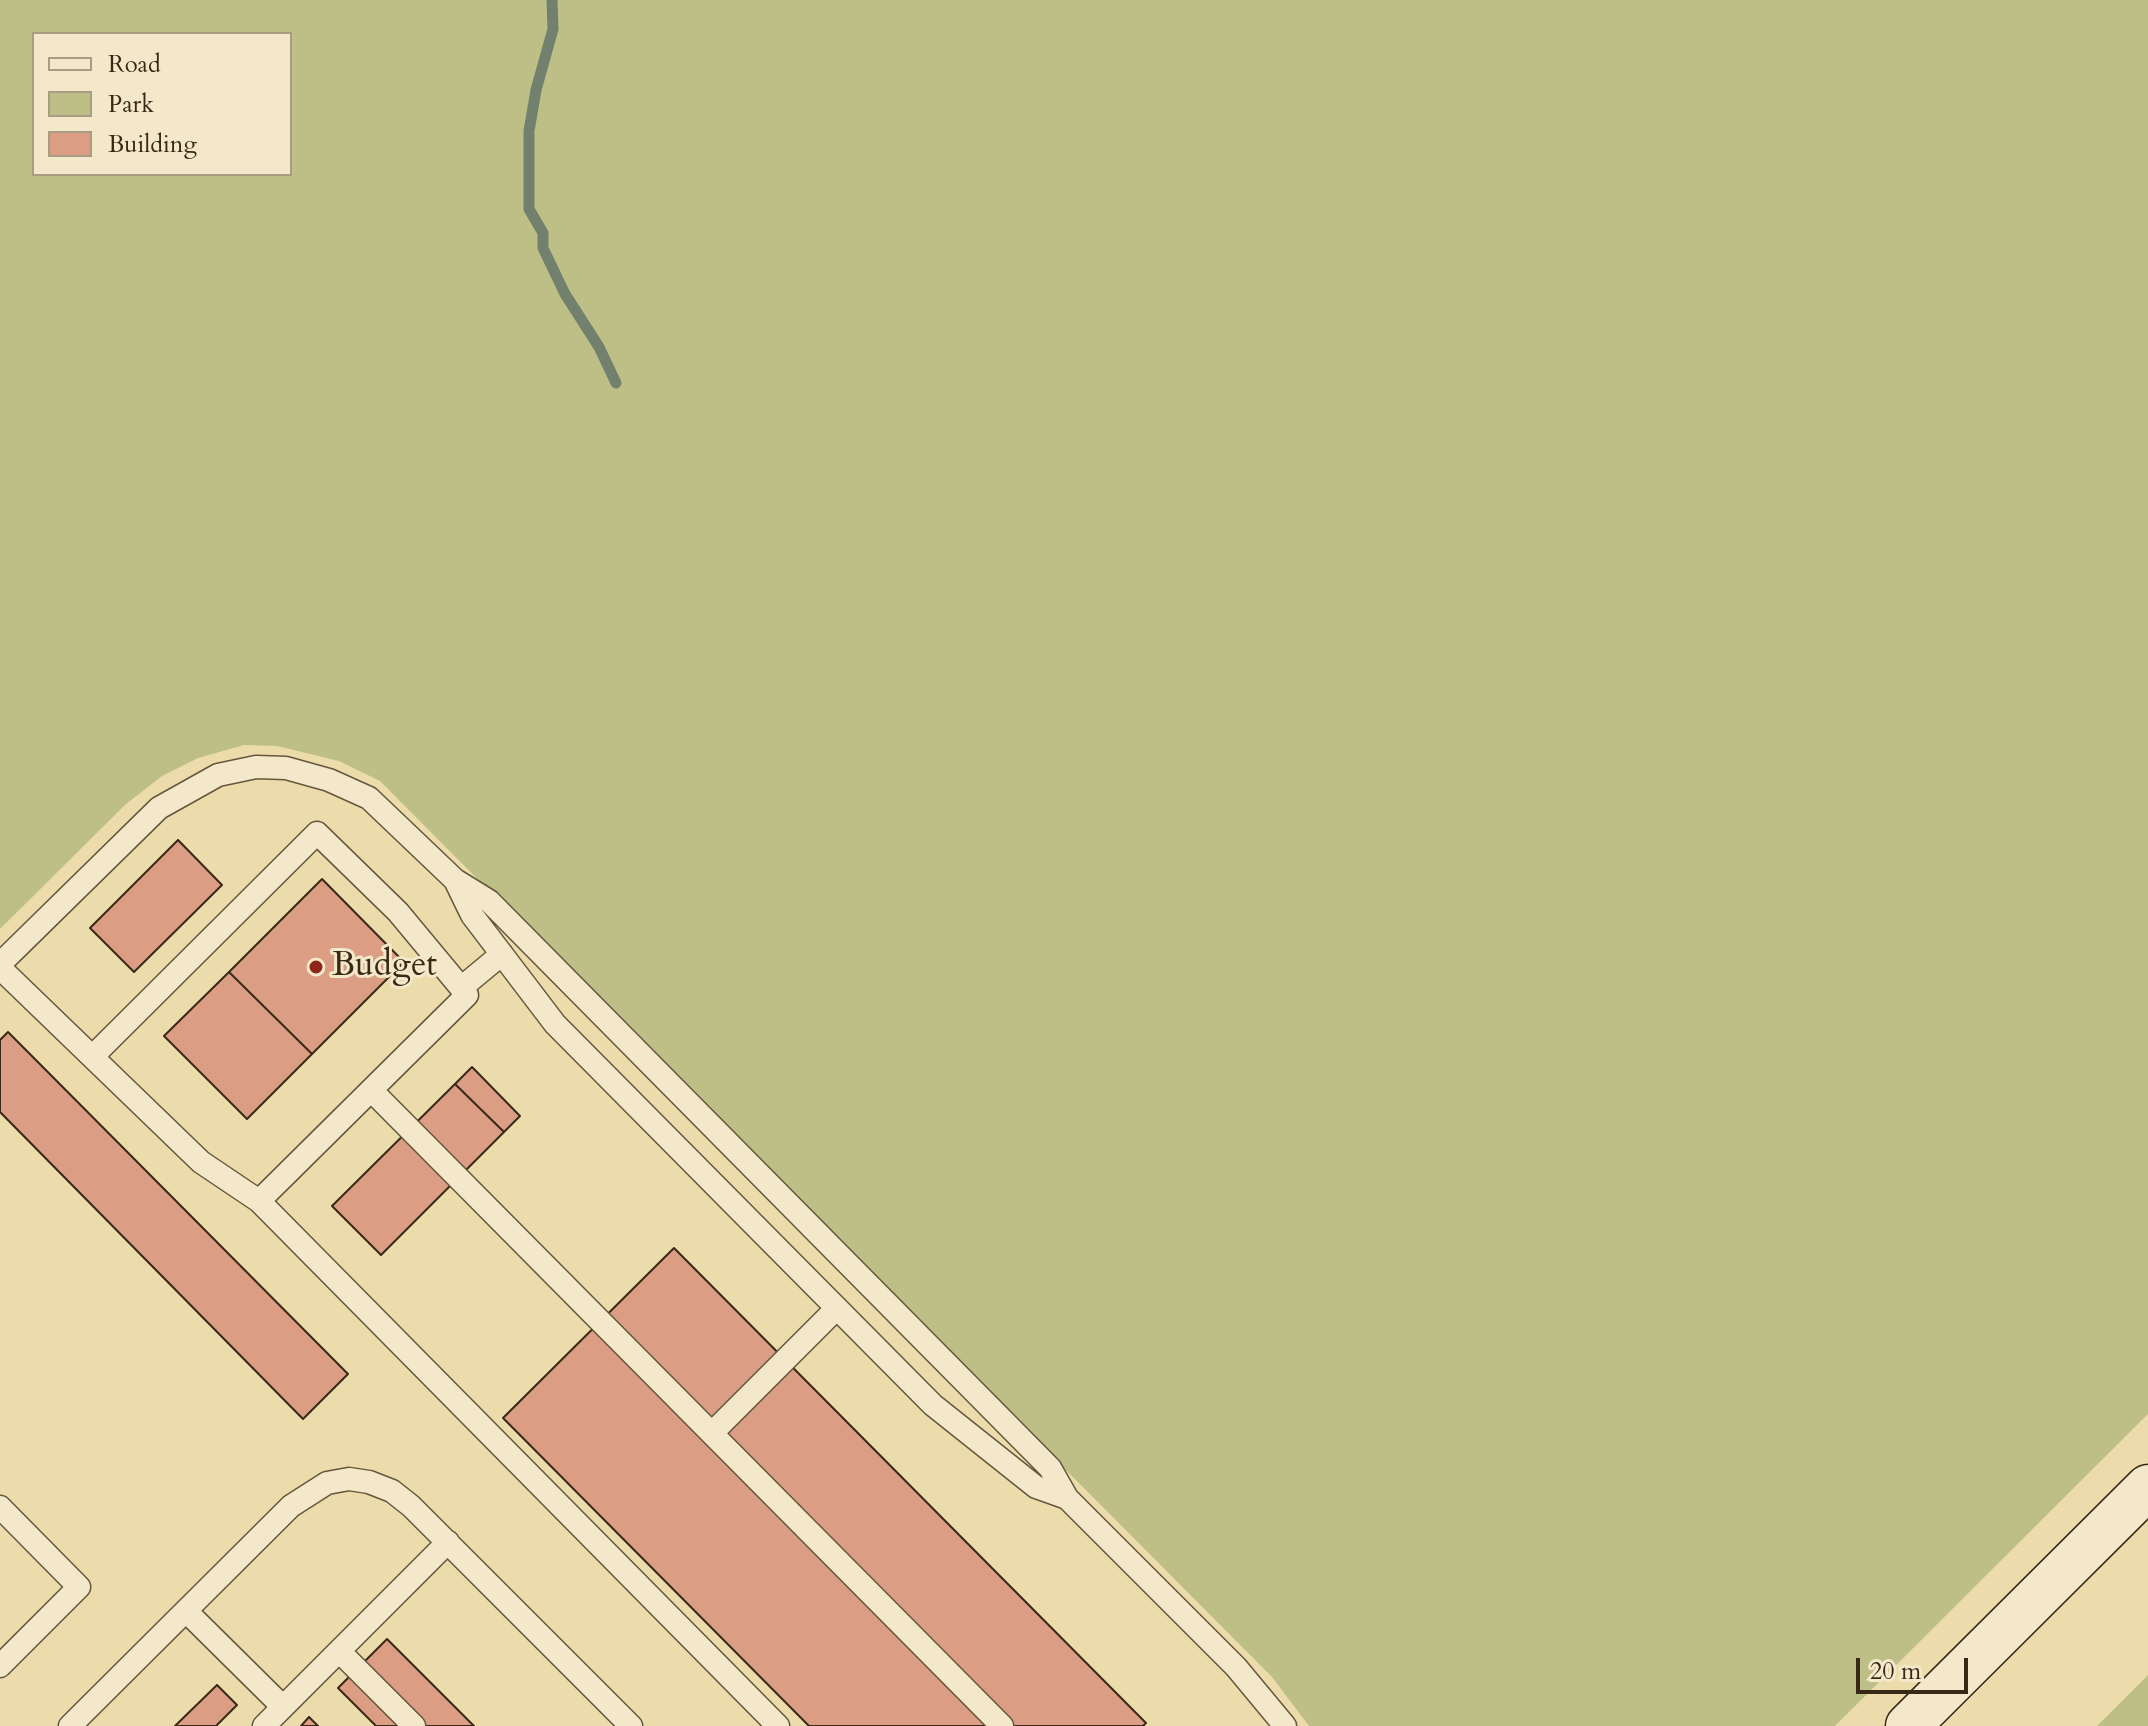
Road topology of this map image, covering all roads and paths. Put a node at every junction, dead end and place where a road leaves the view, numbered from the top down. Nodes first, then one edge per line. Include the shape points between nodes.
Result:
1 (455, 880) junction
2 (502, 954) junction
3 (0, 966) edge
4 (461, 988) junction
5 (94, 1055) junction
6 (371, 1090) junction
7 (259, 1201) junction
8 (837, 1308) junction
9 (712, 1433) junction
10 (2148, 1487) edge
11 (1067, 1498) junction
12 (0, 1507) edge
13 (448, 1542) junction
14 (186, 1611) junction
15 (339, 1651) junction
16 (0, 1666) edge
17 (283, 1707) junction
18 (70, 1726) edge
19 (264, 1726) edge
20 (414, 1726) edge
21 (631, 1726) edge
22 (778, 1726) edge
23 (1002, 1726) edge
24 (1285, 1726) edge
25 (1908, 1726) edge

1 - 2 lane via 472,915
1 - 3 lane via 369,798 286,768 256,767 218,775 159,808
1 - 11 lane via 489,901 1050,1468
2 - 4 lane
2 - 8 lane via 555,1024
3 - 5 lane
4 - 5 lane via 398,912 317,833
4 - 6 lane via 467,995
5 - 7 lane via 201,1162
6 - 7 lane
6 - 9 lane
7 - 22 lane
8 - 9 lane
8 - 11 lane via 933,1405 1036,1487
9 - 23 lane
10 - 25 main road
11 - 24 lane via 1236,1667
12 - 16 lane via 79,1587
13 - 14 lane via 392,1491 349,1479 327,1483 291,1506
13 - 15 lane
13 - 21 lane
14 - 17 lane
14 - 18 lane
15 - 17 lane
15 - 20 lane
17 - 19 lane

